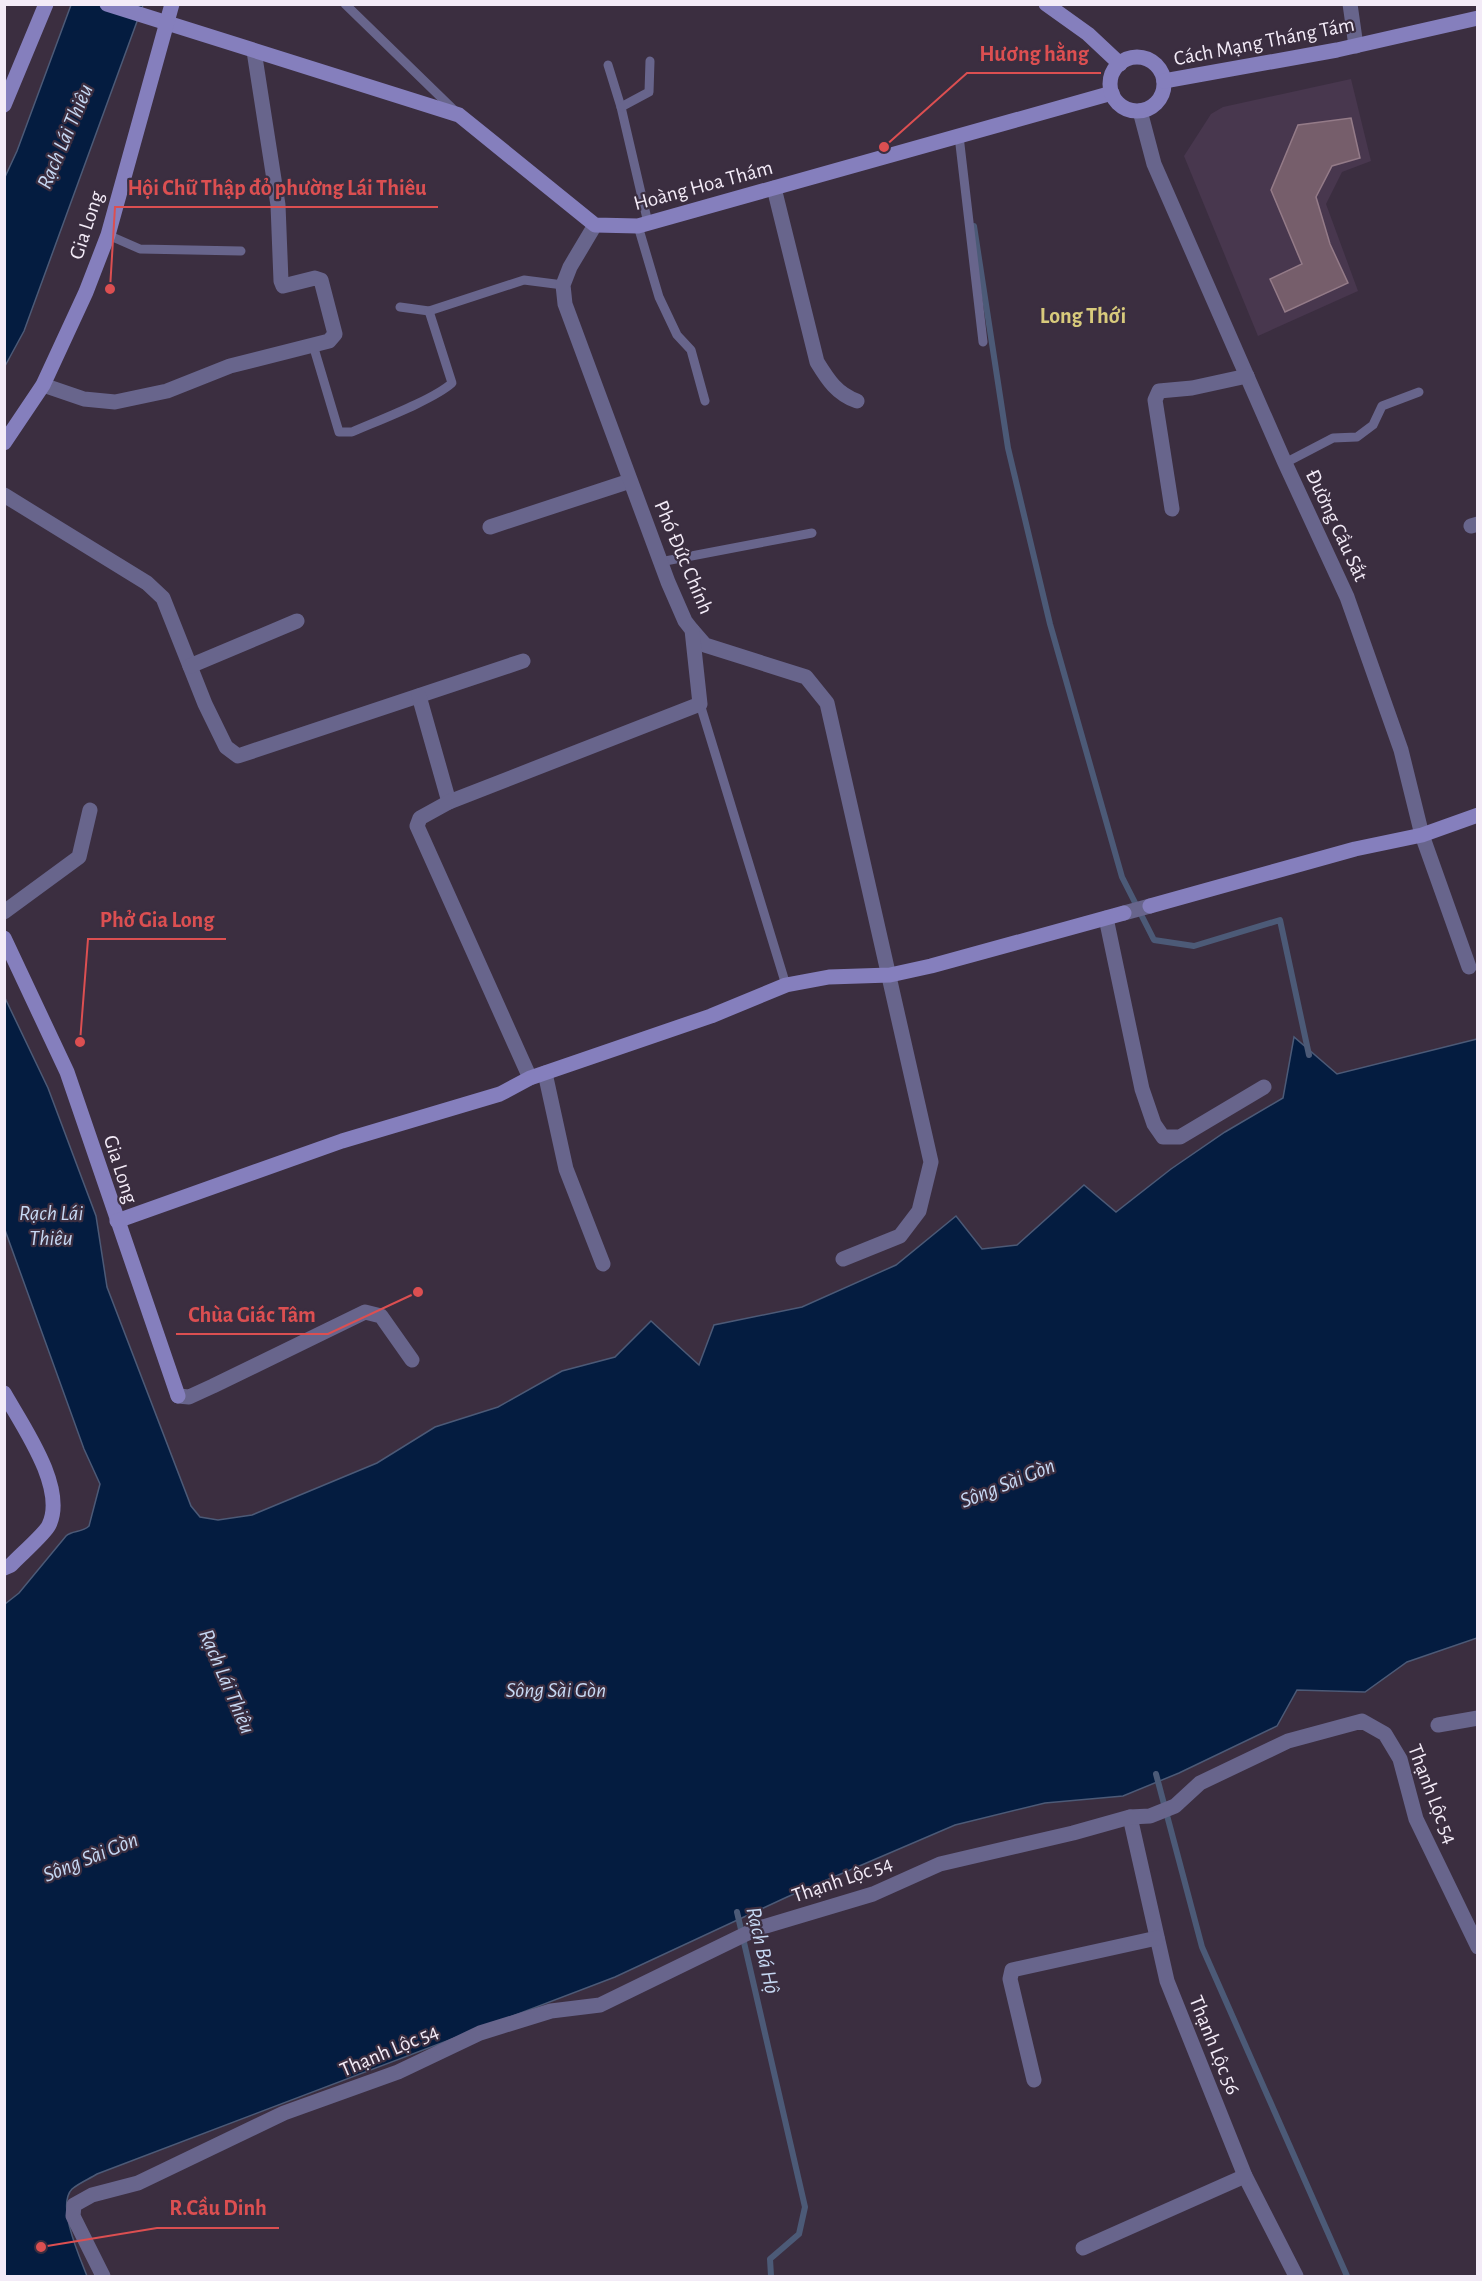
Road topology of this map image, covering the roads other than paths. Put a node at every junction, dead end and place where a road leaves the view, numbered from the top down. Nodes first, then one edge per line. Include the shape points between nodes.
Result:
1 (46, 4) edge
2 (107, 4) edge
3 (172, 4) edge
4 (345, 4) edge
5 (1046, 4) edge
6 (1350, 4) edge
7 (1478, 18) edge
8 (165, 23) junction
9 (1356, 46) junction
10 (254, 51) junction
11 (650, 61) dead end
12 (1120, 64) junction
13 (608, 65) dead end
14 (1164, 81) junction
15 (1112, 93) junction
16 (4, 105) edge
17 (621, 107) junction
18 (1140, 111) junction
19 (459, 115) junction
20 (959, 136) junction
21 (774, 188) junction
22 (643, 224) junction
23 (595, 225) junction
24 (108, 235) junction
25 (241, 251) dead end
26 (563, 285) junction
27 (400, 306) dead end
28 (429, 311) junction
29 (983, 342) dead end
30 (313, 345) junction
31 (1247, 376) junction
32 (43, 385) junction
33 (1419, 392) dead end
34 (705, 401) dead end
35 (857, 401) dead end
36 (4, 443) edge
37 (1285, 463) junction
38 (630, 481) junction
39 (4, 495) edge
40 (1172, 509) dead end
41 (490, 527) dead end
42 (812, 533) dead end
43 (660, 562) junction
44 (297, 621) dead end
45 (692, 630) junction
46 (523, 661) dead end
47 (190, 666) junction
48 (419, 696) junction
49 (700, 704) junction
50 (449, 802) junction
51 (90, 810) dead end
52 (1478, 815) edge
53 (1422, 835) junction
54 (4, 912) edge
55 (1106, 918) junction
56 (4, 938) edge
57 (1469, 967) dead end
58 (890, 975) junction
59 (786, 985) junction
60 (545, 1073) junction
61 (530, 1078) junction
62 (1264, 1087) dead end
63 (117, 1221) junction
64 (843, 1259) dead end
65 (603, 1264) dead end
66 (412, 1360) dead end
67 (4, 1393) edge
68 (4, 1568) edge
69 (1478, 1718) edge
70 (1438, 1725) dead end
71 (1130, 1817) junction
72 (1157, 1938) junction
73 (1478, 1947) edge
74 (1034, 2080) dead end
75 (1245, 2176) junction
76 (1083, 2248) dead end
77 (103, 2277) edge
78 (1296, 2277) edge

1 - 16 street
2 - 8 street
3 - 8 street, Gia Long
4 - 19 lane
5 - 12 street via 1088,34
6 - 9 street
7 - 9 street, Cách Mạng Tháng Tám
8 - 10 street
8 - 24 street, Gia Long
9 - 14 street, Cách Mạng Tháng Tám
10 - 19 street
10 - 30 street via 278,205 281,281 283,286 321,280 334,326 335,334 329,341
11 - 17 lane via 649,93
12 - 14 street via 1135,58 1151,61
12 - 15 street via 1112,77
13 - 17 lane
14 - 18 street via 1164,90 1155,105
15 - 18 street via 1123,107
15 - 20 street, Hoàng Hoa Thám
17 - 22 lane
18 - 31 street, Đường Cầu Sắt via 1154,164
19 - 23 street
20 - 21 street, Hoàng Hoa Thám
20 - 29 lane
21 - 22 street, Hoàng Hoa Thám
21 - 35 street via 817,362 830,383
22 - 23 street, Hoàng Hoa Thám
22 - 34 lane via 658,297 677,334 691,350
23 - 26 street
24 - 25 lane via 140,249
24 - 32 street, Gia Long
26 - 28 lane via 524,280
26 - 38 street, Phó Đức Chính via 564,304
27 - 28 lane
28 - 30 lane via 452,383 352,432 339,432
30 - 32 street via 230,366 167,391 115,402 84,399
31 - 37 street, Đường Cầu Sắt
31 - 40 street via 1159,391 1155,400
32 - 36 street, Gia Long
33 - 37 lane via 1382,406 1373,425 1358,437 1332,438
37 - 53 street, Đường Cầu Sắt via 1347,597 1401,750
38 - 41 street
38 - 43 street, Phó Đức Chính
39 - 47 street via 147,583 163,598
42 - 43 lane
43 - 45 street, Phó Đức Chính
44 - 47 street
45 - 49 street, Phó Đức Chính
45 - 58 street via 705,645 806,677 827,703
46 - 48 street
47 - 48 street via 226,747 238,756
48 - 50 street
49 - 50 street
49 - 59 lane, Phó Đức Chính
50 - 61 street via 420,818 417,826
51 - 54 street via 79,857
52 - 53 street
53 - 55 street via 1355,849
53 - 57 street, Đường Cầu Sắt
55 - 58 street
55 - 62 street via 1143,1089 1154,1124 1163,1137 1180,1137
56 - 63 street, Gia Long via 67,1072
58 - 59 street via 829,977
58 - 64 street via 931,1162 920,1210 900,1236
59 - 60 street via 711,1016
60 - 61 street
60 - 65 street via 566,1169
61 - 63 street via 500,1094 342,1141
63 - 66 street, Gia Long via 178,1396 189,1397 365,1312 381,1316
67 - 68 street via 45,1466 54,1501 49,1525
69 - 70 street
71 - 72 street, Thạnh Lộc 56
71 - 73 street, Thạnh Lộc 54 via 1175,1806 1200,1783 1288,1741 1362,1721 1385,1734 1400,1759 1416,1819
71 - 77 street, Thạnh Lộc 54 via 940,1864 873,1894 754,1930 600,2005 551,2011 480,2033 398,2072 284,2114 138,2183 92,2195 74,2205 73,2216
72 - 74 street via 1012,1970 1010,1979
72 - 75 street, Thạnh Lộc 56 via 1167,1981
75 - 76 street
75 - 78 street, Thạnh Lộc 56

